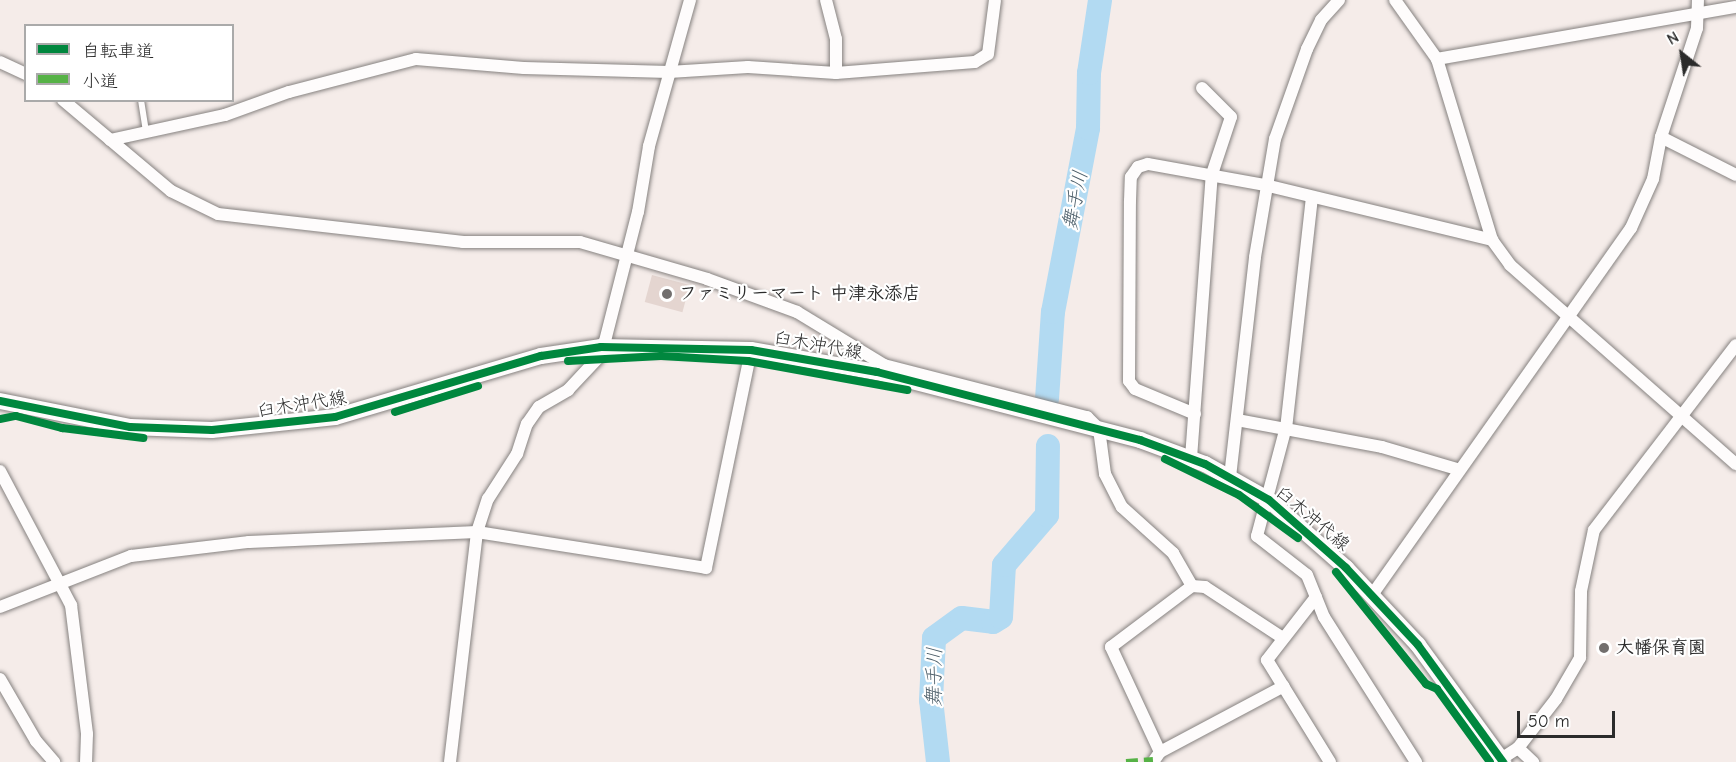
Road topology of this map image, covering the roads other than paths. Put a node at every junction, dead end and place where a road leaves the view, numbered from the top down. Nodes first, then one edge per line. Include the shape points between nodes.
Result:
1 (690, 0) edge
2 (826, 0) edge
3 (995, 0) edge
4 (1339, 0) edge
5 (1395, 0) edge
6 (1699, 6) edge
7 (1736, 7) edge
8 (1437, 59) junction
9 (0, 62) edge
10 (669, 72) junction
11 (24, 73) edge
12 (836, 73) junction
13 (1202, 88) dead end
14 (65, 102) edge
15 (141, 102) edge
16 (146, 131) junction
17 (1661, 137) junction
18 (110, 140) junction
19 (1212, 174) junction
20 (1736, 175) edge
21 (1265, 185) junction
22 (1312, 197) junction
23 (1492, 240) junction
24 (625, 254) junction
25 (1569, 319) junction
26 (1736, 345) edge
27 (601, 347) junction
28 (751, 350) junction
29 (0, 401) edge
30 (1195, 414) junction
31 (1679, 417) junction
32 (1237, 420) junction
33 (1286, 428) junction
34 (1099, 429) junction
35 (1191, 458) junction
36 (1736, 464) edge
37 (1457, 469) junction
38 (0, 471) edge
39 (1230, 477) junction
40 (1269, 500) junction
41 (477, 532) junction
42 (63, 585) junction
43 (1192, 586) junction
44 (1372, 595) junction
45 (1316, 597) junction
46 (0, 607) edge
47 (1283, 638) junction
48 (0, 679) edge
49 (1284, 686) junction
50 (1518, 748) junction
51 (1157, 757) edge
52 (1502, 760) edge
53 (54, 762) edge
54 (86, 762) edge
55 (450, 762) edge
56 (1330, 762) edge
57 (1416, 762) edge
58 (1533, 762) edge

1 - 10 street
2 - 12 street via 836,39
3 - 12 street via 993,37 982,60
4 - 21 street via 1320,20 1293,82
5 - 8 street
6 - 7 street
6 - 8 street
6 - 17 street
8 - 23 street
9 - 11 street
10 - 12 street via 748,67
10 - 16 street via 416,59 289,92 225,116
10 - 24 street
13 - 19 street via 1231,117
14 - 18 street
15 - 16 lane
16 - 18 street
17 - 20 street
17 - 25 street via 1653,179 1631,228 1590,280
18 - 24 street via 181,198 218,214 463,242 563,240
19 - 21 street
19 - 30 street
19 - 30 street via 1148,165 1138,167 1131,177 1129,381 1136,389
21 - 22 street
21 - 32 street
22 - 23 street
22 - 33 street
23 - 25 street via 1530,287
24 - 27 street
24 - 34 street via 797,312 870,360 1087,417
25 - 31 street
25 - 37 street
26 - 31 street
27 - 28 main road, 臼木沖代線
27 - 29 main road, 臼木沖代線 via 541,356 389,404 277,426 130,427
27 - 41 street via 567,390 539,407 527,424 518,454 488,499
28 - 34 main road, 臼木沖代線 via 877,372
28 - 41 street via 706,568
30 - 35 street
31 - 36 street
31 - 50 street via 1594,530 1581,591 1580,658 1556,699
32 - 33 street
32 - 39 street
33 - 37 street via 1382,447
33 - 40 street
34 - 35 main road, 臼木沖代線
34 - 43 street via 1105,474 1122,507 1173,553
35 - 39 main road, 臼木沖代線
37 - 44 street
38 - 42 street
39 - 40 main road, 臼木沖代線
40 - 44 main road, 臼木沖代線
40 - 45 street via 1257,536 1307,575
41 - 42 street via 196,546 131,556
41 - 55 street
42 - 46 street
42 - 54 street via 75,620
43 - 47 street via 1205,587
43 - 51 street via 1110,647
44 - 52 main road, 臼木沖代線 via 1425,654
45 - 47 street
45 - 57 street via 1324,616
47 - 49 street via 1267,660
48 - 53 street via 36,741
49 - 51 street
49 - 56 street
50 - 52 street
50 - 58 street

